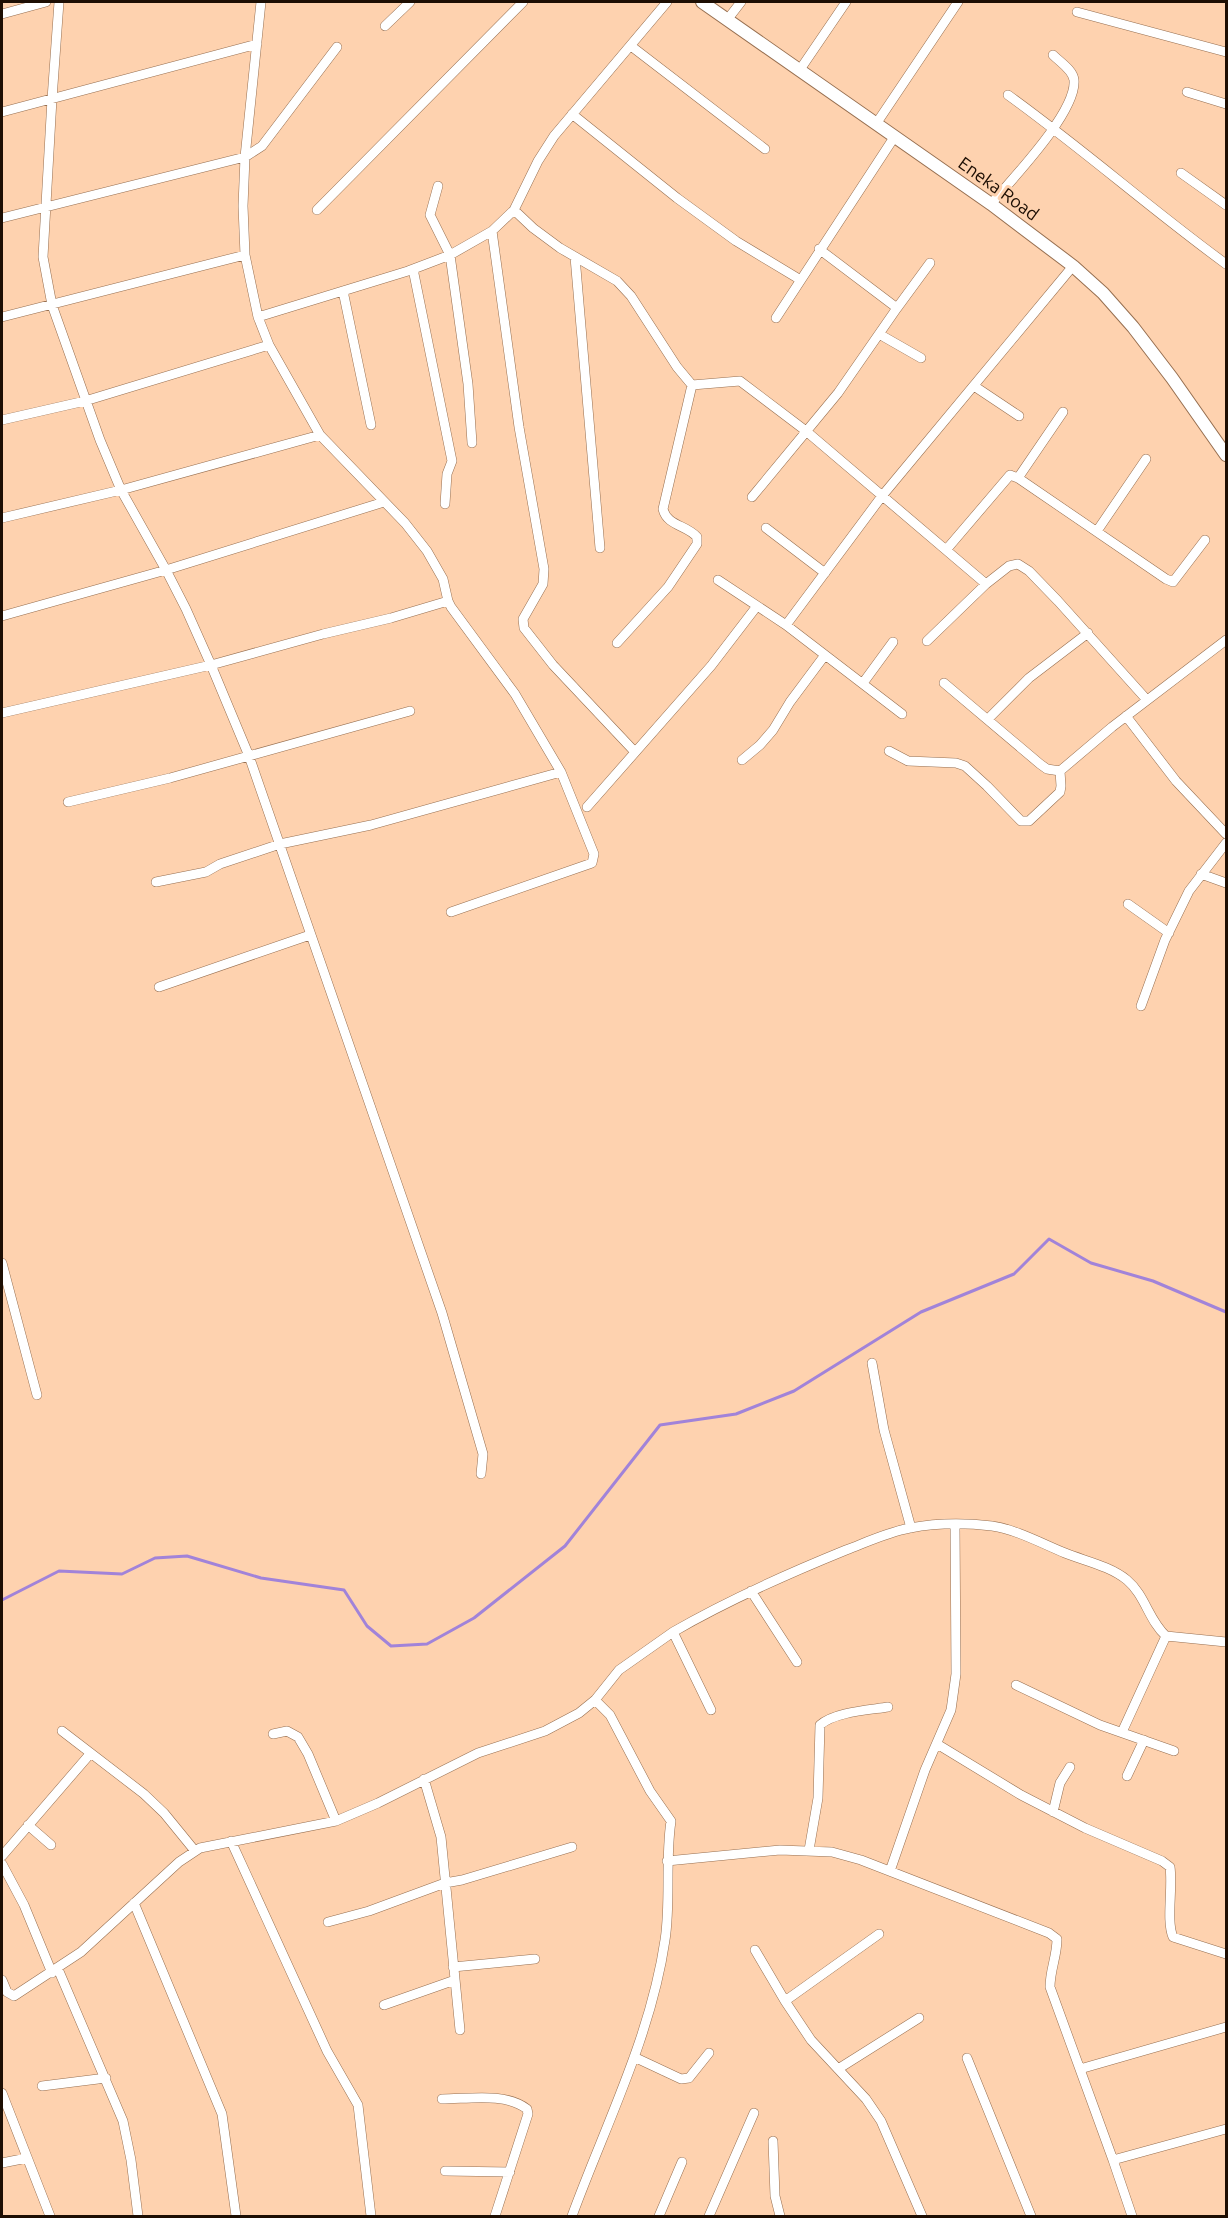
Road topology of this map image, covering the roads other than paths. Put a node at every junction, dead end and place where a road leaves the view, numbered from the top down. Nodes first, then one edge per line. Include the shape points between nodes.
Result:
1 (46, 2) edge
2 (60, 2) edge
3 (261, 2) edge
4 (410, 2) edge
5 (524, 2) edge
6 (667, 2) edge
7 (702, 2) edge
8 (741, 2) edge
9 (846, 2) edge
10 (958, 2) edge
11 (1077, 12) dead end
12 (2, 14) edge
13 (727, 20) junction
14 (385, 26) dead end
15 (257, 44) junction
16 (631, 46) junction
17 (338, 47) dead end
18 (1227, 52) edge
19 (1053, 55) dead end
20 (800, 71) junction
21 (1187, 92) dead end
22 (1008, 95) dead end
23 (52, 99) junction
24 (1227, 104) edge
25 (2, 112) edge
26 (572, 114) junction
27 (876, 124) junction
28 (1054, 128) junction
29 (895, 136) junction
30 (765, 149) dead end
31 (245, 157) junction
32 (1181, 173) dead end
33 (438, 186) dead end
34 (991, 204) junction
35 (1227, 205) edge
36 (46, 206) junction
37 (317, 210) dead end
38 (514, 210) junction
39 (2, 218) edge
40 (492, 231) junction
41 (819, 249) junction
42 (245, 255) junction
43 (450, 255) junction
44 (574, 257) junction
45 (930, 263) dead end
46 (1227, 264) edge
47 (1073, 266) junction
48 (413, 269) junction
49 (800, 279) junction
50 (343, 291) junction
51 (52, 305) junction
52 (897, 308) junction
53 (2, 317) edge
54 (258, 317) junction
55 (776, 318) dead end
56 (879, 334) junction
57 (269, 345) junction
58 (921, 358) dead end
59 (692, 385) junction
60 (974, 386) junction
61 (85, 401) junction
62 (1063, 412) dead end
63 (1019, 416) dead end
64 (2, 420) edge
65 (370, 425) dead end
66 (806, 431) junction
67 (320, 435) junction
68 (472, 443) dead end
69 (1227, 455) edge
70 (1146, 459) dead end
71 (1018, 478) junction
72 (121, 490) junction
73 (882, 496) junction
74 (752, 497) dead end
75 (384, 502) junction
76 (445, 504) dead end
77 (2, 518) edge
78 (766, 528) dead end
79 (1097, 531) junction
80 (1205, 540) dead end
81 (600, 548) dead end
82 (946, 550) junction
83 (166, 570) junction
84 (825, 573) junction
85 (718, 580) dead end
86 (986, 584) junction
87 (448, 601) junction
88 (757, 606) junction
89 (2, 615) edge
90 (786, 625) junction
91 (1088, 633) junction
92 (927, 641) dead end
93 (616, 642) dead end
94 (893, 642) dead end
95 (1226, 642) edge
96 (825, 655) junction
97 (211, 665) junction
98 (863, 683) junction
99 (944, 683) dead end
100 (1147, 700) junction
101 (410, 711) dead end
102 (2, 713) edge
103 (902, 714) dead end
104 (1126, 716) junction
105 (988, 719) junction
106 (635, 752) junction
107 (888, 752) dead end
108 (249, 756) junction
109 (742, 760) dead end
110 (1060, 771) junction
111 (561, 772) junction
112 (68, 802) dead end
113 (587, 807) dead end
114 (1227, 834) edge
115 (1227, 843) edge
116 (280, 844) junction
117 (1201, 874) junction
118 (156, 882) dead end
119 (1227, 883) edge
120 (1128, 904) dead end
121 (451, 912) dead end
122 (1169, 933) junction
123 (310, 935) junction
124 (159, 987) dead end
125 (1141, 1006) dead end
126 (2, 1263) edge
127 (872, 1363) dead end
128 (37, 1395) dead end
129 (481, 1474) dead end
130 (955, 1525) junction
131 (911, 1528) junction
132 (751, 1591) junction
133 (673, 1632) junction
134 (1166, 1636) junction
135 (1227, 1642) edge
136 (797, 1662) dead end
137 (1016, 1685) dead end
138 (595, 1700) junction
139 (888, 1707) dead end
140 (711, 1710) dead end
141 (62, 1731) dead end
142 (1122, 1732) junction
143 (273, 1734) dead end
144 (1144, 1740) junction
145 (938, 1744) junction
146 (1174, 1751) dead end
147 (90, 1754) junction
148 (1070, 1767) dead end
149 (1127, 1776) dead end
150 (424, 1779) junction
151 (1053, 1812) junction
152 (336, 1821) junction
153 (28, 1825) junction
154 (231, 1840) junction
155 (51, 1845) dead end
156 (572, 1847) dead end
157 (809, 1850) junction
158 (195, 1851) junction
159 (2, 1856) edge
160 (667, 1861) junction
161 (2, 1864) edge
162 (890, 1871) junction
163 (446, 1883) junction
164 (134, 1903) junction
165 (328, 1922) dead end
166 (879, 1934) dead end
167 (755, 1950) dead end
168 (1227, 1954) edge
169 (536, 1959) dead end
170 (453, 1967) junction
171 (55, 1971) junction
172 (2, 1980) edge
173 (455, 1980) junction
174 (785, 2001) junction
175 (384, 2005) dead end
176 (919, 2018) dead end
177 (1227, 2027) edge
178 (460, 2030) dead end
179 (709, 2053) dead end
180 (634, 2058) junction
181 (968, 2058) dead end
182 (838, 2069) junction
183 (1080, 2069) junction
184 (106, 2078) junction
185 (42, 2086) dead end
186 (2, 2093) edge
187 (442, 2099) dead end
188 (754, 2113) dead end
189 (1227, 2129) edge
190 (773, 2140) dead end
191 (27, 2158) junction
192 (1113, 2160) junction
193 (682, 2162) dead end
194 (2, 2163) edge
195 (445, 2171) dead end
196 (510, 2172) junction
197 (50, 2217) edge
198 (138, 2217) edge
199 (236, 2217) edge
200 (371, 2217) edge
201 (495, 2217) edge
202 (572, 2217) edge
203 (659, 2217) edge
204 (709, 2217) edge
205 (780, 2217) edge
206 (922, 2217) edge
207 (1031, 2217) edge
208 (1132, 2217) edge

1 - 12 street
2 - 23 street
3 - 15 street
4 - 14 street
5 - 37 street
6 - 16 street
7 - 13 main road, Eneka Road
8 - 13 street
9 - 20 street
10 - 27 street
11 - 18 street
13 - 20 main road, Eneka Road
15 - 23 street
15 - 31 street
16 - 26 street
16 - 30 street
17 - 31 street via 262,146
19 - 28 street via 1074,80
20 - 27 main road, Eneka Road
21 - 24 street
22 - 28 street
23 - 25 street
23 - 36 street
26 - 38 street via 538,161
26 - 49 street via 736,241
27 - 29 main road, Eneka Road
28 - 34 street
28 - 46 street
29 - 34 main road, Eneka Road
29 - 41 street
31 - 36 street
31 - 42 street
32 - 35 street
33 - 43 street via 430,215
34 - 47 main road, Eneka Road
36 - 39 street
36 - 51 street via 43,257
38 - 40 street
38 - 44 street
40 - 43 street
40 - 106 street via 517,416 544,569 543,584 523,619 524,628
41 - 49 street
41 - 52 street
42 - 51 street
42 - 54 street
43 - 48 street
43 - 68 street
44 - 59 street via 617,281 631,296
44 - 81 street
45 - 52 street
47 - 60 street
47 - 69 main road, Eneka Road via 1103,292 1133,327
48 - 50 street
48 - 76 street via 452,461
49 - 55 street
50 - 54 street
50 - 65 street
51 - 53 street
51 - 61 street
52 - 56 street
54 - 57 street
56 - 58 street
56 - 66 street
57 - 61 street
57 - 67 street
59 - 66 street via 740,381
59 - 93 street via 663,509 671,522 692,531 697,537 696,544 668,587
60 - 63 street
60 - 73 street
61 - 64 street
61 - 72 street
62 - 71 street
66 - 73 street
66 - 74 street
67 - 72 street
67 - 75 street
70 - 79 street
71 - 79 street
71 - 82 street via 1006,478
72 - 77 street
72 - 83 street
73 - 82 street
73 - 84 street
75 - 83 street
75 - 87 street via 427,551 443,579
78 - 84 street
79 - 80 street via 1173,582
82 - 86 street
83 - 89 street
83 - 97 street
84 - 90 street
85 - 88 street
86 - 91 street via 1009,566 1018,564
86 - 92 street
87 - 97 street
87 - 111 street via 515,694
88 - 90 street
88 - 106 street via 711,666
90 - 96 street
91 - 100 street
91 - 105 street via 1029,678
94 - 98 street
95 - 100 street
96 - 98 street
96 - 109 street via 773,730
97 - 102 street
97 - 108 street
98 - 103 street
99 - 105 street
100 - 104 street
101 - 108 street
104 - 110 street
104 - 114 street via 1176,781
105 - 110 street via 1047,769
106 - 113 street
107 - 110 street via 908,760 965,766 1020,821 1029,821 1060,792
108 - 112 street
108 - 116 street
111 - 116 street via 371,825
111 - 121 street via 594,854 592,862
115 - 117 street
116 - 118 street via 206,872
116 - 123 street
117 - 119 street
117 - 122 street
120 - 122 street
122 - 125 street
123 - 124 street
123 - 129 street via 442,1313 483,1454
126 - 128 street
127 - 131 street via 884,1430
130 - 131 street
130 - 134 street via 994,1526 1113,1571 1141,1595
130 - 145 street via 957,1674 951,1710
131 - 132 street via 889,1533
132 - 133 street
132 - 136 street
133 - 138 street via 620,1670
133 - 140 street
134 - 135 street
134 - 142 street
137 - 142 street
138 - 150 street via 545,1731 478,1753
138 - 160 street via 610,1715 650,1791 671,1821
139 - 157 street via 838,1716 820,1725 818,1798
141 - 147 street
142 - 144 street
143 - 152 street via 287,1731 298,1737
144 - 146 street
144 - 149 street
145 - 151 street
145 - 162 street
147 - 153 street
147 - 158 street via 164,1813
148 - 151 street via 1060,1783
150 - 152 street
150 - 163 street via 441,1837
151 - 168 street via 1170,1867 1169,1930 1173,1937
152 - 154 street
153 - 155 street
153 - 159 street
154 - 158 street
154 - 200 street via 327,2051 358,2105
156 - 163 street
157 - 160 street
157 - 162 street via 832,1852
158 - 164 street
160 - 180 street via 665,1938 651,2005
161 - 171 street
162 - 183 street via 1057,1939 1050,1987
163 - 165 street
163 - 170 street
164 - 171 street
164 - 199 street via 222,2114
166 - 174 street
167 - 174 street
169 - 170 street
170 - 173 street
171 - 172 street via 14,1996 7,1992
171 - 184 street
173 - 175 street
173 - 178 street
174 - 182 street via 811,2040
176 - 182 street
177 - 183 street
179 - 180 street via 688,2078 681,2079
180 - 202 street
181 - 207 street
182 - 206 street via 881,2121
183 - 192 street
184 - 185 street
184 - 198 street via 123,2121
186 - 191 street
187 - 196 street via 496,2098 527,2109
188 - 204 street
189 - 192 street
190 - 205 street via 775,2196
191 - 194 street
191 - 197 street
192 - 208 street
193 - 203 street
195 - 196 street
196 - 201 street

